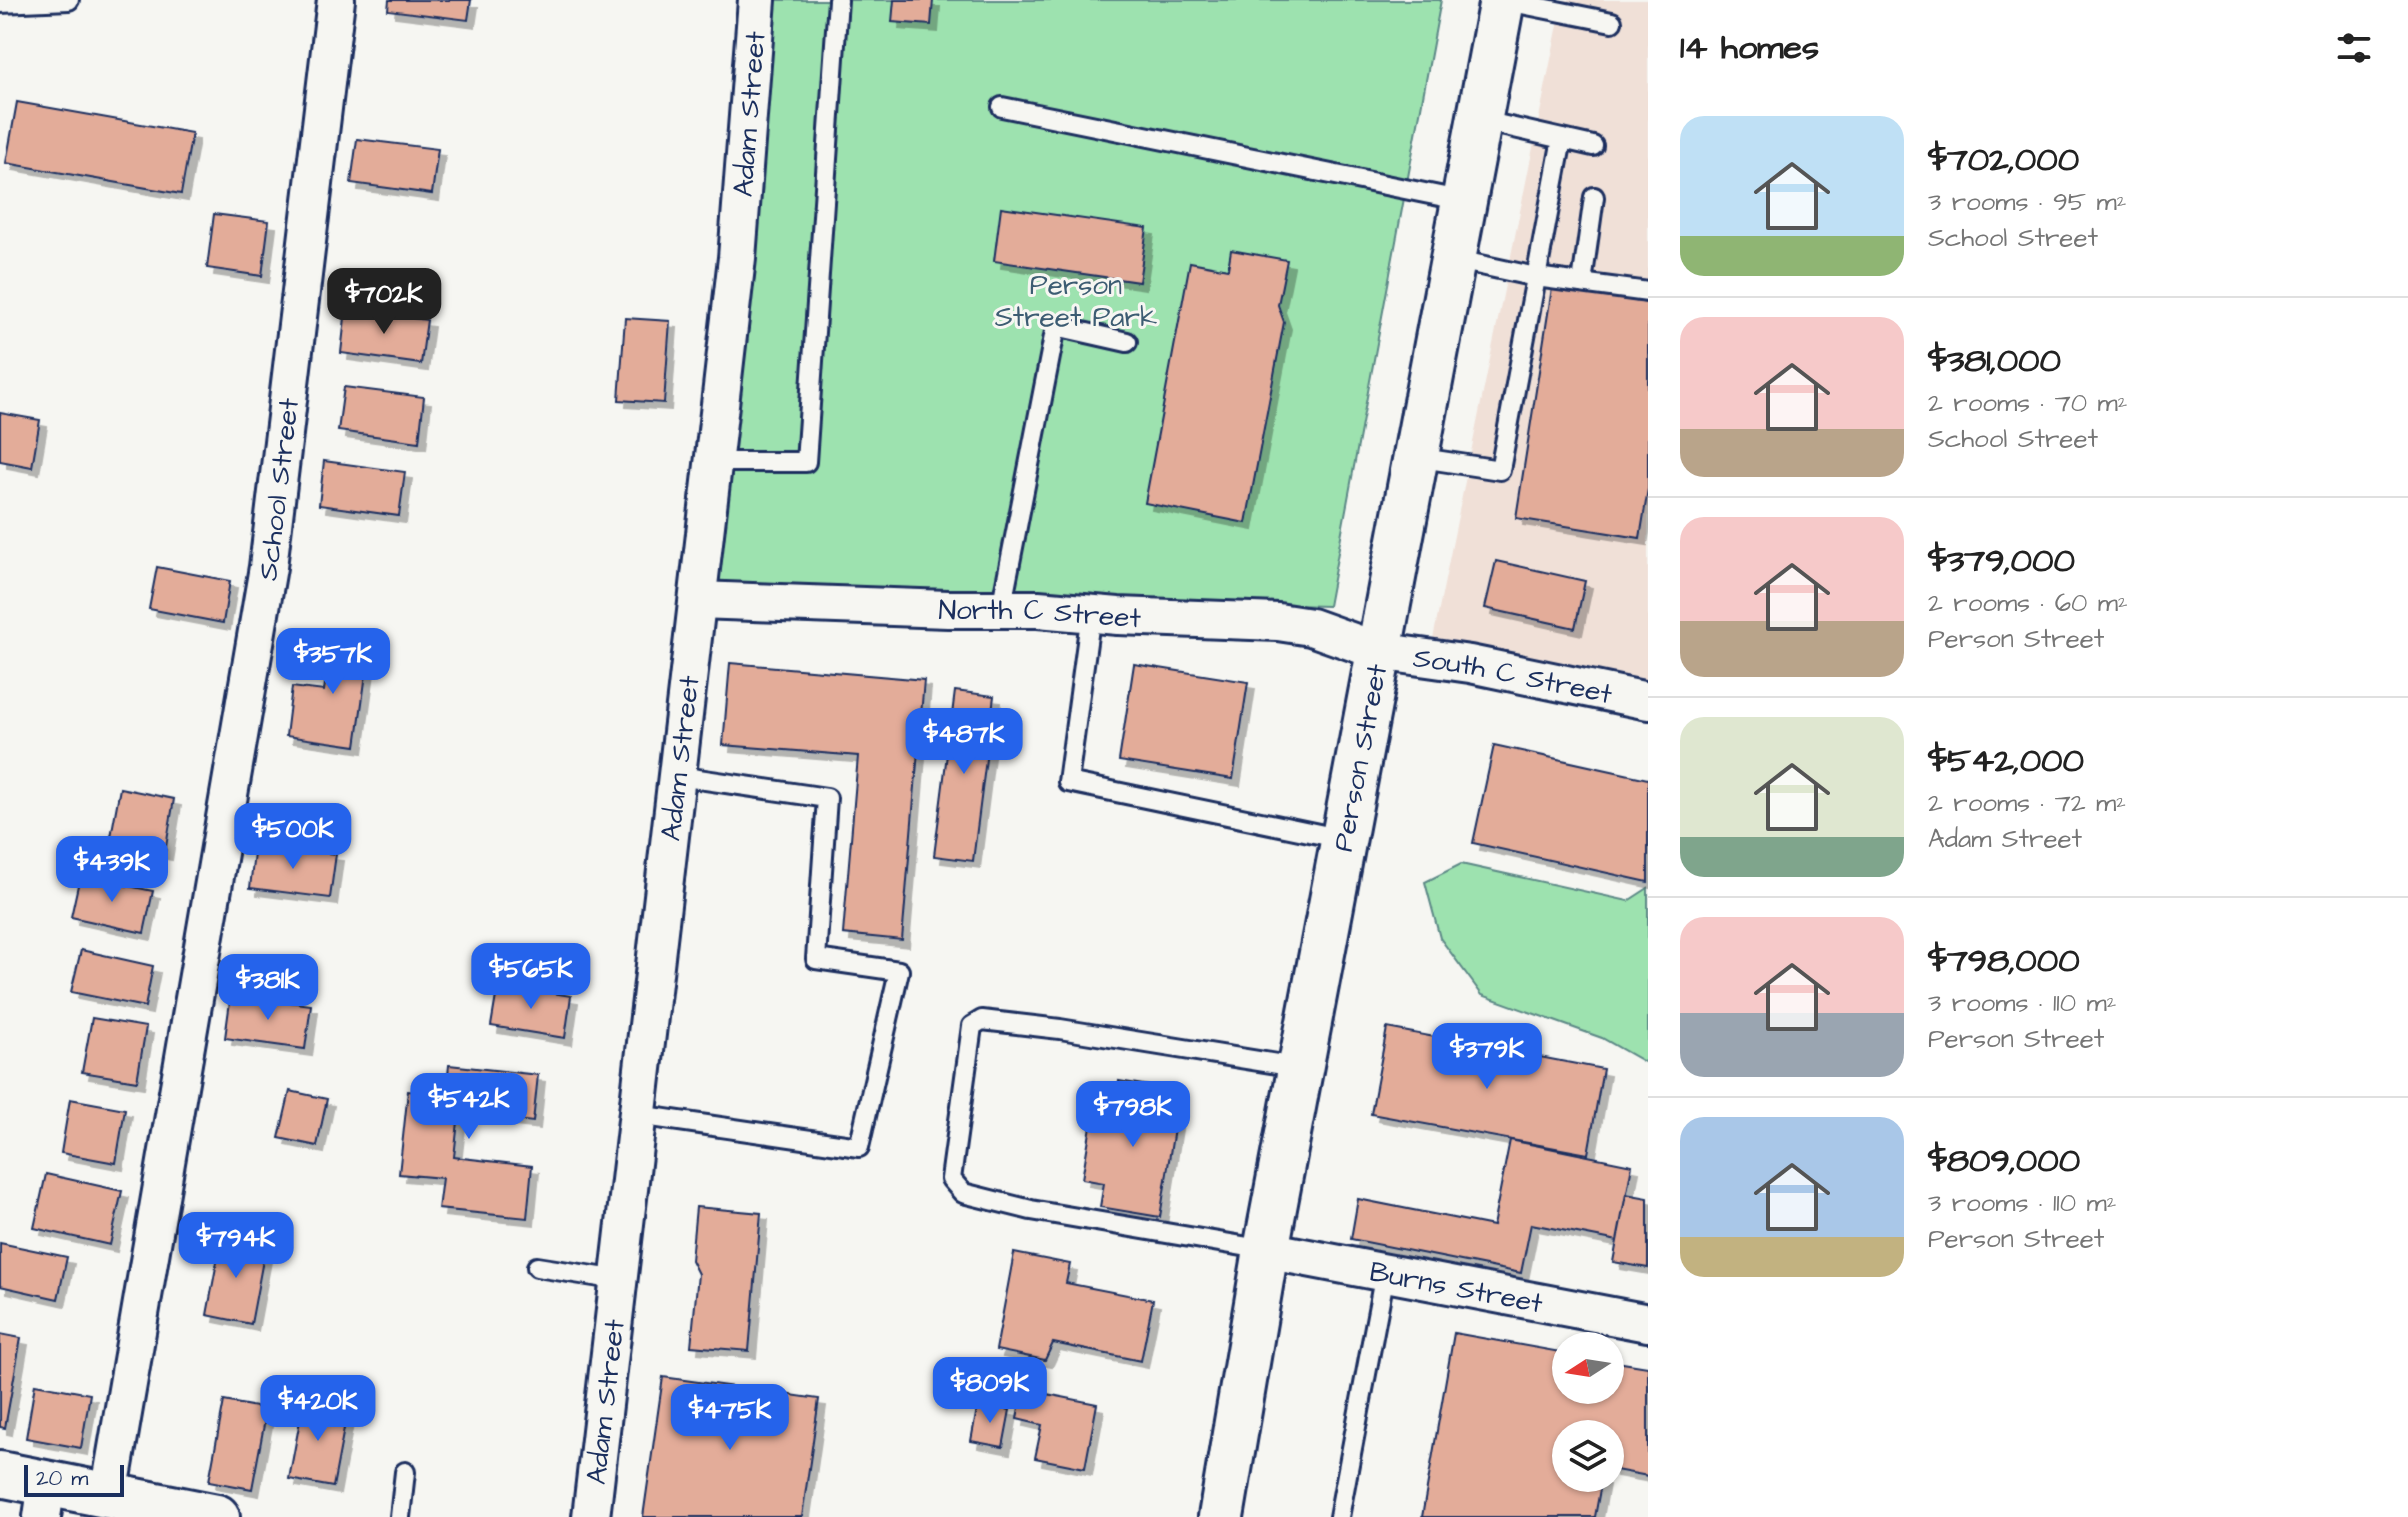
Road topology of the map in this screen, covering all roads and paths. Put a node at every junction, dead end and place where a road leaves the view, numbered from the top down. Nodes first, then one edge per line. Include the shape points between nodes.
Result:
1 (69, 0) edge
2 (336, 0) edge
3 (757, 0) edge
4 (838, 0) edge
5 (1502, 0) edge
6 (34, 1) edge
7 (0, 3) edge
8 (1612, 22) dead end
9 (1002, 107) dead end
10 (1479, 120) junction
11 (1562, 139) junction
12 (1593, 146) dead end
13 (1594, 197) dead end
14 (1464, 201) junction
15 (1453, 259) junction
16 (1536, 277) junction
17 (1582, 283) junction
18 (1648, 292) edge
19 (1127, 342) dead end
20 (1415, 457) junction
21 (714, 462) junction
22 (698, 600) junction
23 (1001, 609) junction
24 (1091, 613) junction
25 (1378, 651) junction
26 (1648, 701) edge
27 (678, 776) junction
28 (1343, 839) junction
29 (1302, 1068) junction
30 (638, 1115) junction
31 (1266, 1250) junction
32 (537, 1267) dead end
33 (1385, 1273) junction
34 (619, 1280) junction
35 (1648, 1323) edge
36 (405, 1472) dead end
37 (0, 1474) edge
38 (109, 1495) junction
39 (44, 1500) edge
40 (217, 1517) edge
41 (400, 1517) edge
42 (591, 1517) edge
43 (1221, 1517) edge
44 (1339, 1517) edge

1 - 6 lane
2 - 38 street, School Street via 268,567
3 - 21 street, Adam Street
4 - 21 lane via 806,462
5 - 8 lane
5 - 10 main road, Person Street
6 - 7 lane
9 - 14 lane
10 - 11 lane
10 - 14 main road, Person Street
11 - 12 lane
11 - 16 lane
13 - 17 lane
14 - 15 main road, Person Street
15 - 16 lane
15 - 20 main road, Person Street
16 - 17 lane
16 - 20 lane via 1500,470
17 - 18 lane
19 - 23 lane via 1056,326
20 - 25 main road, Person Street
21 - 22 street, Adam Street
22 - 23 street, North C Street
22 - 27 street, Adam Street
23 - 24 street, North C Street
24 - 25 street, North C Street via 1278,622 1315,628
24 - 28 lane via 1068,782
25 - 26 street, South C Street
25 - 28 main road, Person Street
27 - 30 street, Adam Street
27 - 30 lane via 827,798 816,959 899,971 859,1147
28 - 29 main road, Person Street
29 - 31 main road, Person Street
29 - 31 lane via 1060,1029 982,1020 972,1026 951,1179 963,1193 1031,1210
30 - 34 street, Adam Street
31 - 33 street, Burns Street
31 - 43 main road, Person Street
32 - 34 lane
33 - 35 street, Burns Street
33 - 44 lane
34 - 42 street, Adam Street
36 - 41 lane
37 - 39 main road
38 - 39 main road
38 - 40 main road

